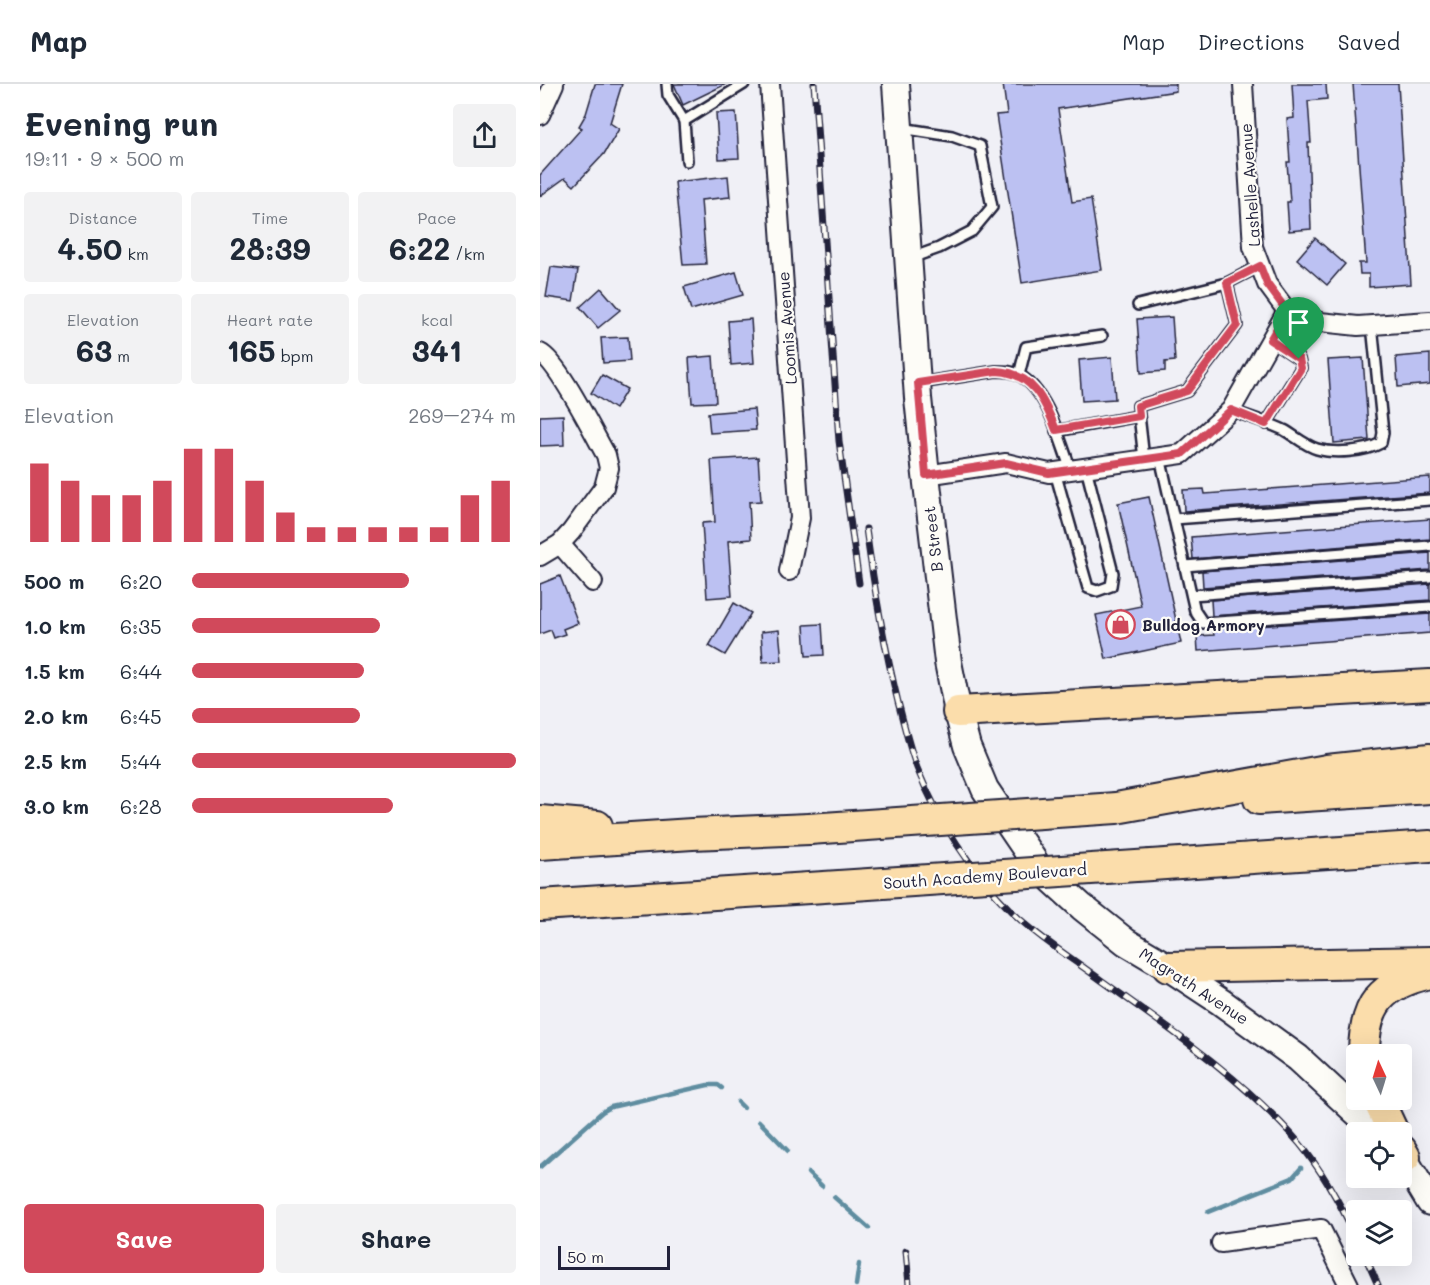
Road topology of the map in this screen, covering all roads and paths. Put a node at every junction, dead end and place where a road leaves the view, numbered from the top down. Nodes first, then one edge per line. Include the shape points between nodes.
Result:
1 (554, 84) edge
2 (668, 84) edge
3 (744, 84) edge
4 (770, 84) edge
5 (896, 84) edge
6 (1244, 84) edge
7 (540, 115) edge
8 (684, 121) junction
9 (899, 128) junction
10 (687, 161) dead end
11 (908, 259) junction
12 (1260, 266) junction
13 (1227, 283) junction
14 (1138, 305) dead end
15 (1287, 311) junction
16 (1430, 321) edge
17 (1372, 325) junction
18 (1102, 336) dead end
19 (1270, 340) junction
20 (543, 354) edge
21 (1019, 375) junction
22 (918, 383) junction
23 (1231, 410) junction
24 (1139, 416) junction
25 (1266, 424) junction
26 (1056, 430) junction
27 (1152, 458) junction
28 (1071, 470) junction
29 (926, 475) junction
30 (1430, 500) edge
31 (1174, 519) junction
32 (560, 544) junction
33 (1430, 546) edge
34 (540, 556) edge
35 (1185, 566) junction
36 (789, 571) dead end
37 (1430, 577) edge
38 (593, 582) dead end
39 (1192, 595) junction
40 (1430, 607) edge
41 (1430, 685) edge
42 (958, 712) junction
43 (1430, 759) edge
44 (1430, 788) edge
45 (1116, 808) junction
46 (540, 820) edge
47 (692, 834) junction
48 (1016, 836) joint
49 (540, 844) edge
50 (1430, 846) edge
51 (620, 899) junction
52 (540, 905) edge
53 (540, 914) edge
54 (1430, 962) edge
55 (1168, 967) junction
56 (1430, 973) edge
57 (1364, 1044) edge
58 (1367, 1122) edge
59 (1412, 1170) edge
60 (1430, 1202) edge
61 (1221, 1244) dead end
62 (1349, 1285) edge

1 - 7 street
2 - 8 lane via 668,95
3 - 8 lane
4 - 36 street, Loomis Avenue via 800,518
5 - 9 main road, B Street
6 - 12 street, Lashelle Avenue via 1253,247
8 - 10 lane
9 - 11 main road, B Street
9 - 11 lane via 952,136 980,146 992,207 972,231
11 - 22 main road, B Street
12 - 13 lane
12 - 15 street, Lashelle Avenue via 1267,284
13 - 14 lane
13 - 24 lane via 1237,325 1187,391 1138,406
15 - 17 street via 1320,322
15 - 19 street
16 - 17 street
17 - 25 lane via 1381,443 1371,449 1317,449
18 - 21 lane via 1026,347
19 - 23 street
19 - 25 lane via 1299,359 1301,368
20 - 32 street via 606,455 609,468 604,487
21 - 22 lane via 996,371
21 - 26 lane via 1041,398
22 - 29 main road, B Street
23 - 25 lane
23 - 27 street via 1182,454
24 - 26 lane
24 - 27 lane
26 - 28 lane
27 - 28 street
27 - 31 lane
28 - 28 lane via 1088,588 1097,591 1111,586 1113,573
28 - 29 street via 1049,473 1006,463
29 - 42 main road, B Street via 948,662
30 - 31 lane
31 - 35 lane
32 - 34 street
32 - 38 street
33 - 35 lane
35 - 39 lane
37 - 39 lane
39 - 40 lane via 1203,623
41 - 42 highway
42 - 48 main road, B Street via 985,789
43 - 45 highway via 1327,770
44 - 45 highway
45 - 47 highway, bridge
46 - 47 highway
47 - 49 highway
48 - 55 main road, Magrath Avenue via 1038,867 1082,907 1126,942
50 - 51 highway, South Academy Boulevard, bridge
51 - 52 highway, South Academy Boulevard
51 - 53 highway
54 - 55 highway
55 - 58 main road, Magrath Avenue via 1298,1058
56 - 57 highway via 1406,979 1385,993 1371,1009
59 - 60 main road
61 - 62 street via 1321,1230

